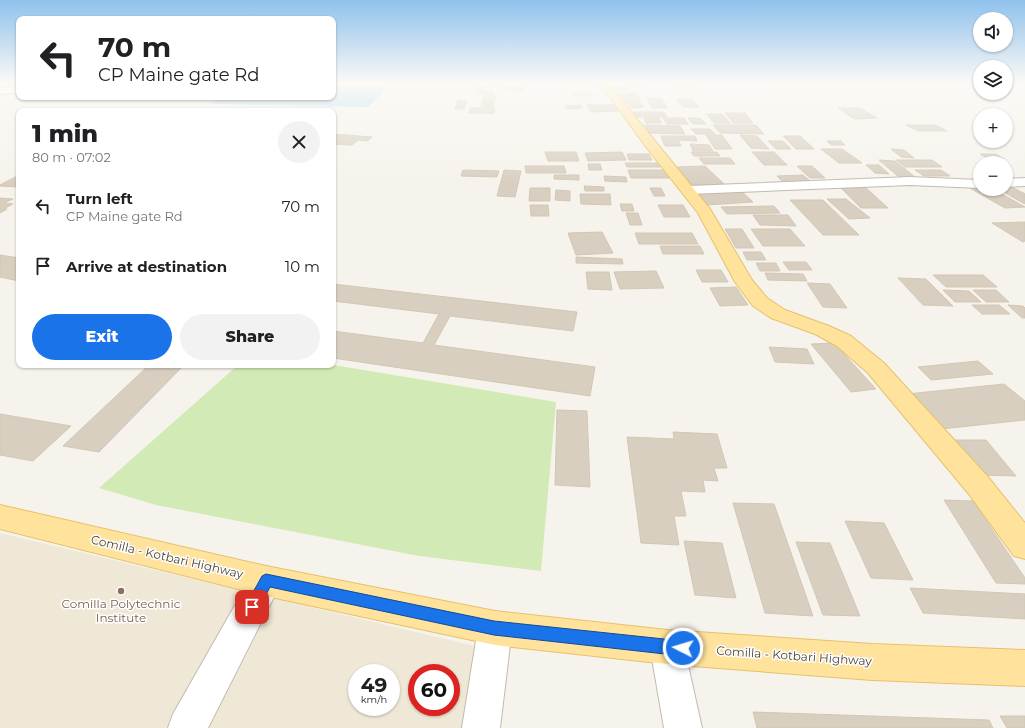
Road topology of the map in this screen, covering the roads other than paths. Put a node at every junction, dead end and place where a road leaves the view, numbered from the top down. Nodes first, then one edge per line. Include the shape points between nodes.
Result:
1 (628, 116) edge
2 (1025, 182) edge
3 (1013, 183) edge
4 (973, 184) edge
5 (689, 190) junction
6 (0, 517) edge
7 (1025, 546) edge
8 (266, 581) junction
9 (494, 628) junction
10 (667, 647) junction
11 (1025, 668) edge
12 (187, 728) edge
13 (481, 728) edge
14 (683, 728) edge

1 - 5 main road
2 - 3 street
4 - 5 street via 910,181
5 - 7 main road via 705,212 744,282 760,302 778,314 822,330 860,353 978,485
6 - 8 main road, Comilla - Kotbari Highway
8 - 9 main road, Comilla - Kotbari Highway
8 - 12 street
9 - 10 main road, Comilla - Kotbari Highway
9 - 13 street
10 - 11 main road, Comilla - Kotbari Highway via 872,662
10 - 14 street

